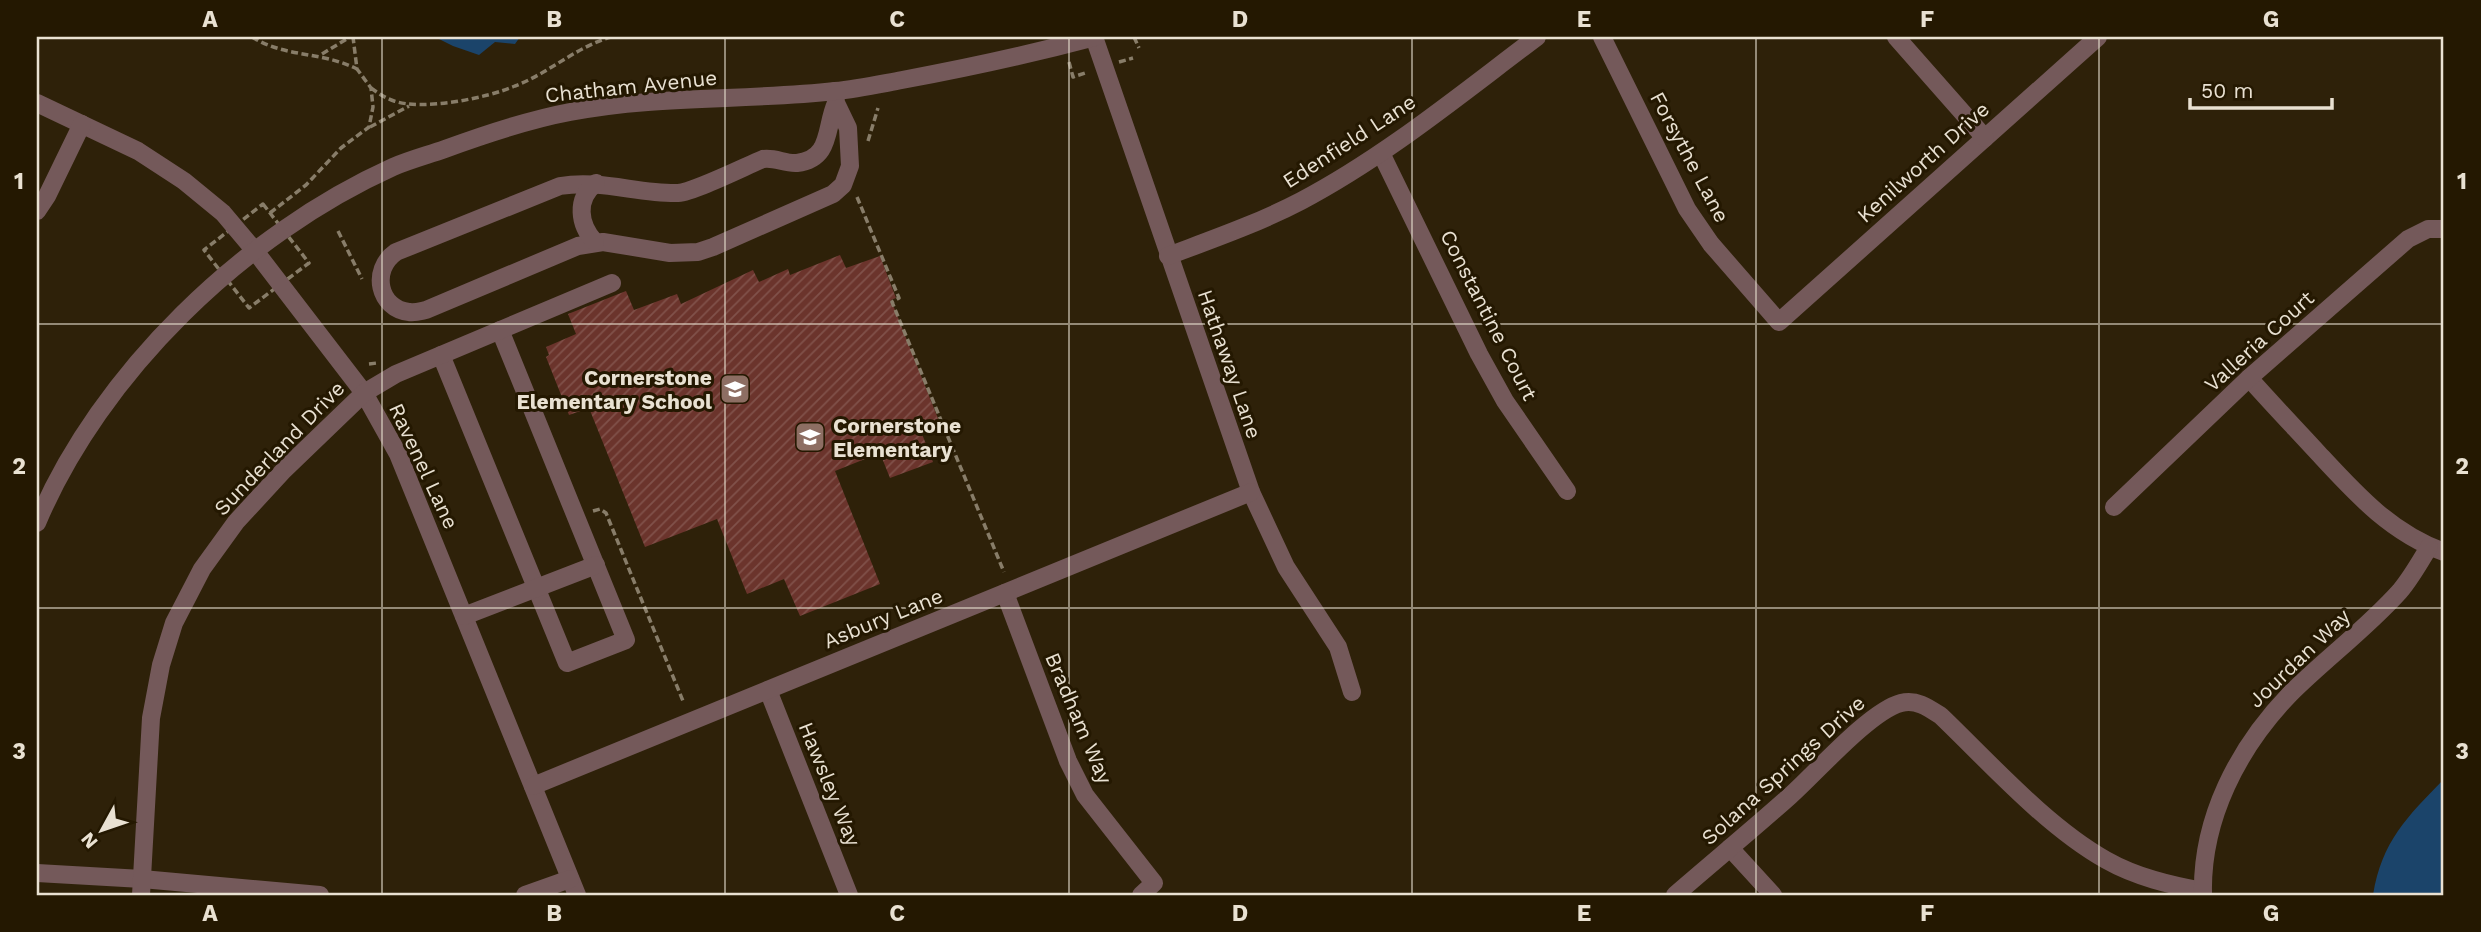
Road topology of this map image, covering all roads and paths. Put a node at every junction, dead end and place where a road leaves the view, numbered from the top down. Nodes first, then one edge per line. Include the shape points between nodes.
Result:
1 (252, 37) edge
2 (351, 37) edge
3 (611, 37) edge
4 (1095, 37) edge
5 (1134, 37) edge
6 (1537, 37) edge
7 (1602, 37) edge
8 (1896, 37) edge
9 (2098, 37) edge
10 (1064, 45) junction
11 (1139, 48) dead end
12 (320, 55) junction
13 (358, 69) junction
14 (1083, 74) dead end
15 (371, 88) junction
16 (836, 97) junction
17 (37, 103) edge
18 (411, 105) junction
19 (82, 124) junction
20 (369, 127) junction
21 (1985, 138) junction
22 (1381, 153) junction
23 (596, 184) junction
24 (852, 185) dead end
25 (37, 211) edge
26 (270, 213) dead end
27 (2444, 229) edge
28 (595, 242) junction
29 (256, 251) junction
30 (1168, 256) junction
31 (612, 283) dead end
32 (1779, 322) joint
33 (500, 330) junction
34 (441, 355) junction
35 (2249, 379) junction
36 (364, 393) junction
37 (1567, 491) dead end
38 (1251, 492) junction
39 (588, 499) dead end
40 (2114, 507) dead end
41 (37, 523) edge
42 (2437, 549) edge
43 (596, 565) junction
44 (1004, 572) dead end
45 (537, 588) junction
46 (1005, 593) junction
47 (464, 616) junction
48 (768, 690) junction
49 (1352, 692) dead end
50 (684, 701) dead end
51 (533, 786) junction
52 (1730, 848) junction
53 (37, 873) edge
54 (141, 887) edge
55 (573, 887) edge
56 (2203, 893) edge
57 (320, 895) edge
58 (526, 895) edge
59 (849, 895) edge
60 (1140, 895) edge
61 (1675, 895) edge
62 (1773, 895) edge

1 - 12 path via 282,51
2 - 12 path
2 - 13 path
3 - 18 path via 572,53 517,86 480,97
4 - 10 street, Chatham Avenue
4 - 30 street, Hathaway Lane
5 - 11 path
6 - 22 street, Edenfield Lane
7 - 32 street, Forsythe Lane via 1687,209
8 - 21 street
9 - 21 street, Kenilworth Drive
10 - 14 path via 1073,77
10 - 16 street, Chatham Avenue
12 - 13 path
13 - 15 path
15 - 18 path via 385,98
15 - 20 path
16 - 23 street via 821,152 799,163 764,159 680,193
16 - 28 street via 848,128 850,166 843,185 822,201 698,252 670,253
16 - 29 street, Chatham Avenue via 649,102 572,111 509,126 393,167 313,210
17 - 19 street, Ravenel Lane
18 - 20 path
19 - 25 street
19 - 29 street, Ravenel Lane via 138,151 184,181 223,213
20 - 26 path
21 - 32 street, Kenilworth Drive
22 - 30 street, Edenfield Lane via 1301,201
22 - 37 street, Constantine Court via 1504,401
23 - 28 street via 583,200 581,212
23 - 28 street via 560,186 396,252 385,260 380,284 391,302 412,313
24 - 44 path via 900,298 892,302
27 - 35 street, Valleria Court via 2428,229 2408,239
29 - 36 street, Ravenel Lane
29 - 41 street, Chatham Avenue via 193,304 137,362 92,421
30 - 38 street, Hathaway Lane
31 - 33 street, Sunderland Drive
33 - 34 street, Sunderland Drive
33 - 43 street
34 - 36 street, Sunderland Drive
34 - 45 street
35 - 40 street, Valleria Court
35 - 42 street via 2384,520
36 - 47 street, Ravenel Lane via 398,454
36 - 54 street, Sunderland Drive via 236,522 202,569 174,622 151,718
38 - 46 street, Asbury Lane
38 - 49 street, Hathaway Lane via 1286,567 1338,648
39 - 50 path via 593,512 600,509 606,513
42 - 56 street, Jourdan Way via 2379,614 2292,693 2251,740 2220,800
43 - 45 street
43 - 45 street via 626,640 579,659 567,663
45 - 47 street
46 - 48 street, Asbury Lane
46 - 60 street, Bradham Way via 1084,795 1154,883
47 - 51 street, Ravenel Lane
48 - 51 street, Asbury Lane
48 - 59 street, Hawsley Way
51 - 55 street, Ravenel Lane
52 - 56 street, Solana Springs Drive via 1885,710 1903,702 1923,704 1941,716 2054,823 2107,861
52 - 61 street, Solana Springs Drive
52 - 62 street
53 - 54 street
54 - 57 street
55 - 58 street

